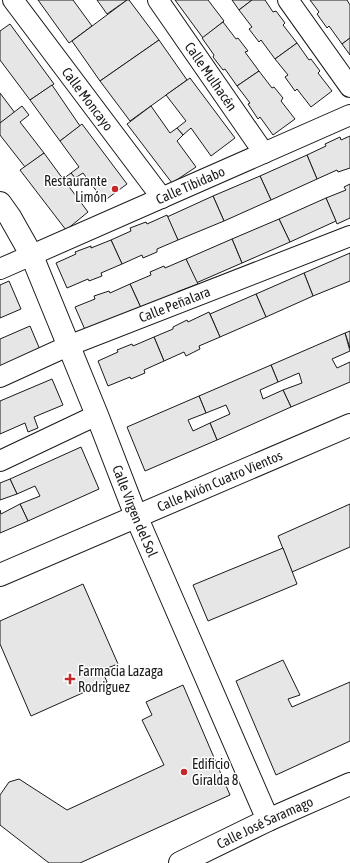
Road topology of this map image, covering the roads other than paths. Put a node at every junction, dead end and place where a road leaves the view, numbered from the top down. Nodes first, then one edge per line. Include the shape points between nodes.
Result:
1 (12, 0) edge
2 (158, 0) edge
3 (288, 0) edge
4 (350, 87) edge
5 (350, 116) edge
6 (264, 153) junction
7 (162, 198) junction
8 (0, 203) edge
9 (350, 236) edge
10 (32, 256) junction
11 (0, 269) edge
12 (68, 346) junction
13 (0, 377) edge
14 (97, 415) junction
15 (350, 425) edge
16 (0, 461) edge
17 (136, 516) junction
18 (0, 575) edge
19 (350, 784) edge
20 (268, 820) junction
21 (180, 863) edge

1 - 7 street, Calle Moncayo
2 - 6 street, Calle Mulhacén
3 - 4 street
5 - 6 street, Calle Tibidabo
6 - 7 street, Calle Tibidabo
7 - 10 street, Calle Tibidabo
8 - 10 street, Calle Virgen del Sol
9 - 12 street, Calle Peñalara
10 - 11 street, Calle Tibidabo
10 - 12 street, Calle Virgen del Sol
12 - 13 street, Calle Peñalara
12 - 14 street, Calle Virgen del Sol
14 - 16 street
14 - 17 street, Calle Virgen del Sol
15 - 17 street, Calle Avión Cuatro Vientos
17 - 18 street, Calle Avión Cuatro Vientos
17 - 20 street, Calle Virgen del Sol
19 - 20 street, Calle José Saramago
20 - 21 street, Calle José Saramago

